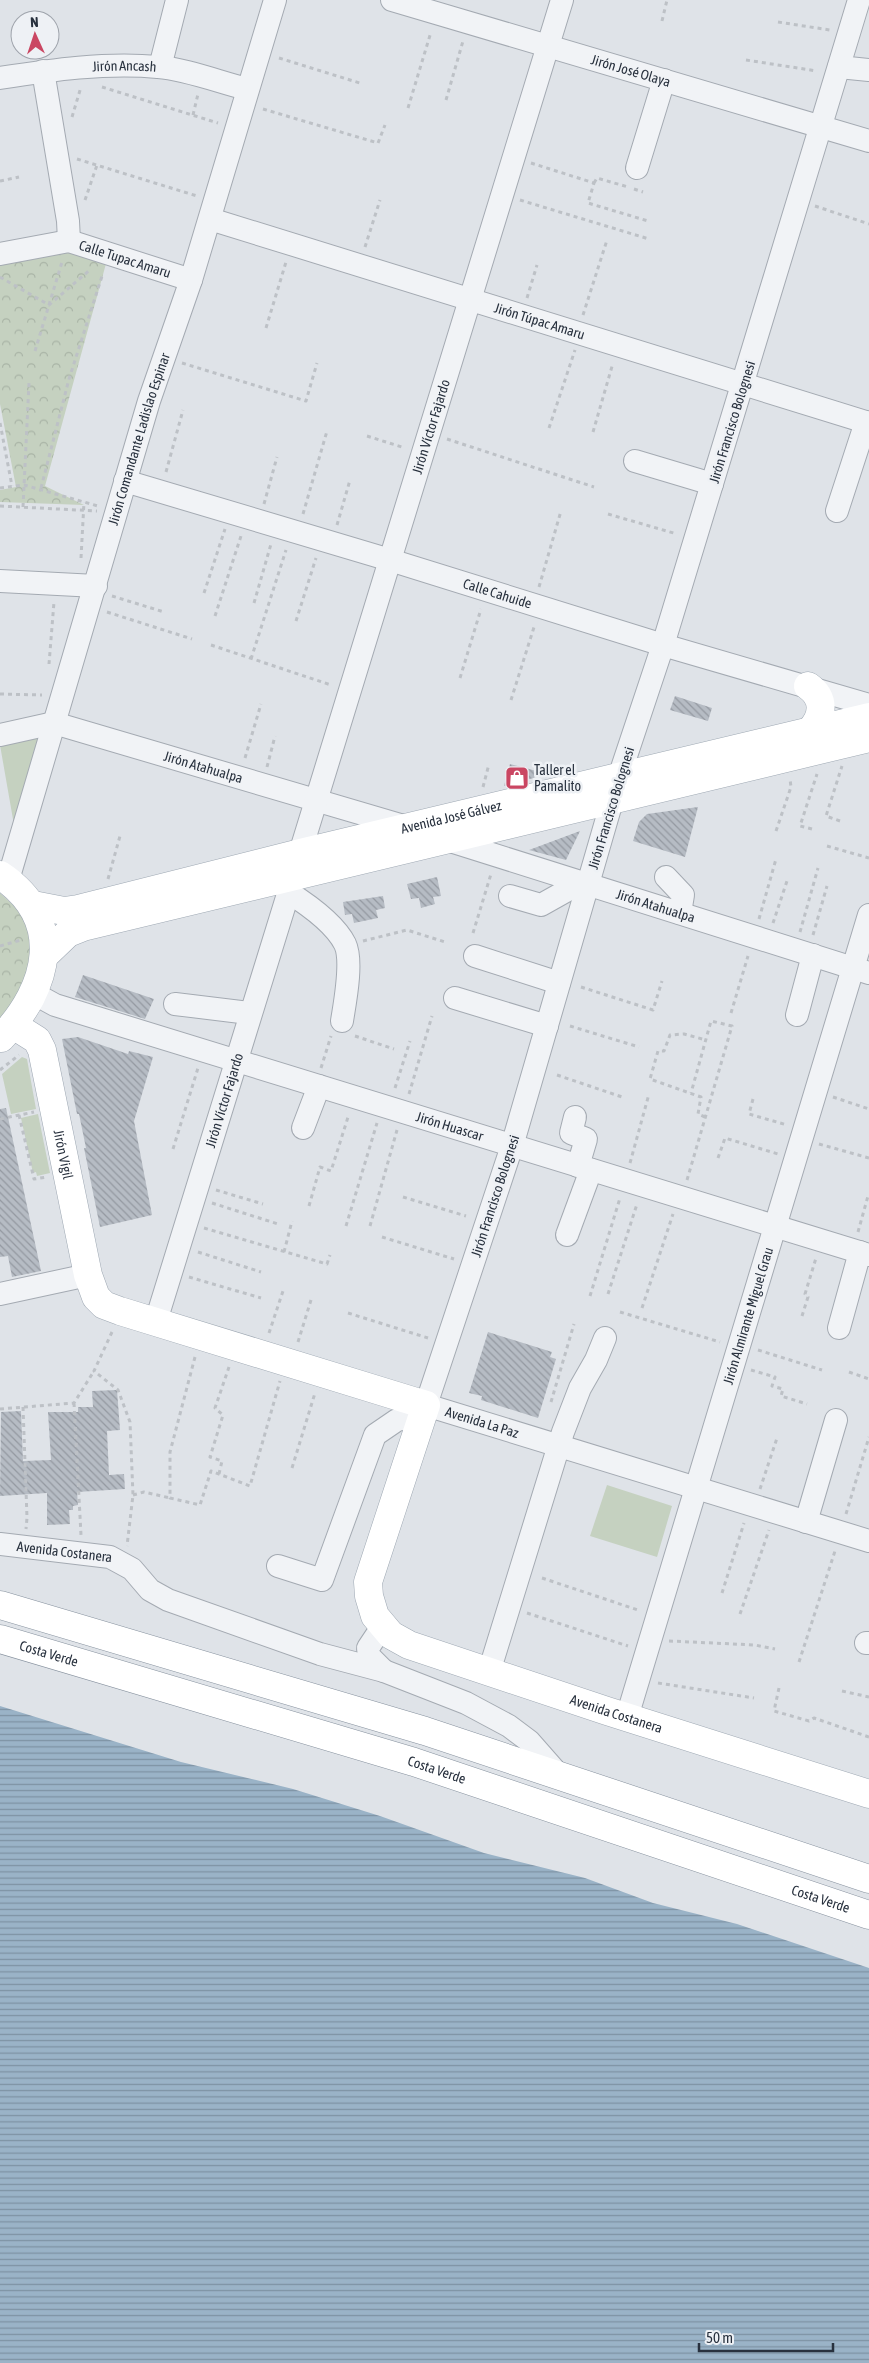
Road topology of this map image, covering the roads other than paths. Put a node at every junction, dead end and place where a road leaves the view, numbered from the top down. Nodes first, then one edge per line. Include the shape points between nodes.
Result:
1 (177, 0) edge
2 (275, 0) edge
3 (392, 0) edge
4 (562, 0) edge
5 (859, 0) edge
6 (548, 46) junction
7 (160, 67) junction
8 (869, 70) edge
9 (838, 71) junction
10 (0, 78) edge
11 (45, 80) junction
12 (664, 80) junction
13 (245, 96) junction
14 (821, 127) junction
15 (869, 141) edge
16 (637, 168) dead end
17 (203, 212) junction
18 (69, 241) junction
19 (0, 254) edge
20 (191, 280) junction
21 (470, 300) junction
22 (743, 384) junction
23 (868, 422) edge
24 (636, 461) dead end
25 (125, 481) junction
26 (712, 484) junction
27 (837, 511) dead end
28 (390, 560) junction
29 (0, 581) edge
30 (90, 592) junction
31 (663, 645) junction
32 (808, 686) junction
33 (869, 704) edge
34 (869, 717) edge
35 (54, 723) junction
36 (0, 735) edge
37 (838, 740) edge
38 (615, 789) junction
39 (317, 800) junction
40 (407, 827) junction
41 (444, 839) junction
42 (294, 874) junction
43 (666, 877) dead end
44 (4, 878) edge
45 (585, 883) junction
46 (510, 896) dead end
47 (33, 905) junction
48 (680, 913) junction
49 (869, 915) edge
50 (805, 952) junction
51 (45, 955) junction
52 (475, 956) dead end
53 (861, 970) edge
54 (570, 985) junction
55 (32, 993) junction
56 (455, 998) dead end
57 (174, 1004) dead end
58 (249, 1014) junction
59 (797, 1015) dead end
60 (547, 1026) junction
61 (346, 1028) road end
62 (7, 1032) edge
63 (234, 1060) junction
64 (317, 1086) junction
65 (575, 1117) dead end
66 (303, 1128) dead end
67 (512, 1146) junction
68 (585, 1168) junction
69 (775, 1226) junction
70 (566, 1235) dead end
71 (861, 1253) edge
72 (92, 1286) junction
73 (0, 1294) edge
74 (156, 1322) junction
75 (839, 1328) dead end
76 (605, 1338) dead end
77 (425, 1410) junction
78 (836, 1420) dead end
79 (559, 1446) junction
80 (696, 1488) junction
81 (806, 1522) junction
82 (869, 1541) edge
83 (0, 1544) edge
84 (278, 1566) dead end
85 (0, 1605) edge
86 (378, 1621) junction
87 (0, 1639) edge
88 (384, 1670) junction
89 (489, 1672) junction
90 (627, 1717) junction
91 (558, 1774) junction
92 (869, 1794) edge
93 (869, 1879) edge
94 (869, 1915) edge

1 - 7 street
2 - 13 street, Jirón Comandante Ladislao Espinar
3 - 6 street, Jirón José Olaya
4 - 6 street, Jirón Víctor Fajardo
5 - 9 street, Jirón Francisco Bolognesi
6 - 12 street, Jirón José Olaya
6 - 21 street, Jirón Víctor Fajardo
7 - 11 street, Jirón Ancash
7 - 13 street, Jirón Ancash
8 - 9 street
9 - 14 street, Jirón Francisco Bolognesi
10 - 11 street, Jirón Ancash
11 - 18 street
12 - 14 street, Jirón José Olaya
12 - 16 street
13 - 17 street, Jirón Comandante Ladislao Espinar
14 - 15 street, Jirón José Olaya
14 - 22 street, Jirón Francisco Bolognesi
17 - 20 street, Jirón Comandante Ladislao Espinar
17 - 21 street, Jirón Túpac Amaru via 292,244
18 - 19 street, Calle Tupac Amaru
18 - 20 street, Calle Tupac Amaru
20 - 25 street, Jirón Comandante Ladislao Espinar
21 - 22 street, Jirón Túpac Amaru
21 - 28 street, Jirón Víctor Fajardo
22 - 23 street, Jirón Túpac Amaru
22 - 26 street, Jirón Francisco Bolognesi
23 - 27 street
24 - 26 street
25 - 28 street, Calle Cahuide
25 - 30 street, Jirón Comandante Ladislao Espinar via 109,512
26 - 31 street, Jirón Francisco Bolognesi
28 - 31 street, Calle Cahuide
28 - 39 street, Jirón Víctor Fajardo
29 - 30 street via 55,584
30 - 35 street, Jirón Comandante Ladislao Espinar
31 - 32 street, Calle Cahuide
31 - 38 street, Jirón Francisco Bolognesi
32 - 33 street, Calle Cahuide
32 - 37 main road via 819,696 822,710 818,723
34 - 37 main road, Avenida José Gálvez
35 - 36 street, Jirón Atahualpa
35 - 39 street, Jirón Atahualpa
35 - 44 street, Jirón Comandante Ladislao Espinar
37 - 38 main road, Avenida José Gálvez
37 - 38 main road, Avenida José Gálvez via 790,758
38 - 40 main road, Avenida José Gálvez
38 - 41 main road, Avenida José Gálvez
38 - 45 street, Jirón Francisco Bolognesi
39 - 40 street, Jirón Atahualpa
39 - 42 street, Jirón Víctor Fajardo
40 - 42 main road, Avenida José Gálvez
41 - 42 main road, Avenida José Gálvez
41 - 45 street, Jirón Atahualpa
42 - 47 main road, Avenida José Gálvez via 64,911
42 - 51 main road, Avenida José Gálvez via 83,927 68,933
42 - 58 street, Jirón Víctor Fajardo
42 - 61 street via 310,906 345,945 349,982
43 - 48 street via 683,895
44 - 47 main road
45 - 46 street via 541,905
45 - 48 street, Jirón Atahualpa
45 - 54 street, Jirón Francisco Bolognesi
47 - 51 main road via 44,933
48 - 50 street, Jirón Atahualpa
49 - 53 street, Jirón Almirante Miguel Grau
50 - 53 street, Jirón Atahualpa
50 - 59 street
51 - 55 main road
52 - 54 street
53 - 69 street, Jirón Almirante Miguel Grau via 816,1092
54 - 60 street, Jirón Francisco Bolognesi
55 - 62 main road
55 - 63 street, Jirón Huascar via 55,1005
56 - 60 street
57 - 58 street
58 - 63 street, Jirón Víctor Fajardo
60 - 67 street, Jirón Francisco Bolognesi
62 - 72 main road, Jirón Vigil via 37,1040 42,1050
63 - 64 street, Jirón Huascar
63 - 74 street, Jirón Víctor Fajardo
64 - 66 street
64 - 67 street, Jirón Huascar
65 - 68 street via 571,1134 586,1139
67 - 68 street, Jirón Huascar
67 - 77 street, Jirón Francisco Bolognesi
68 - 69 street, Jirón Huascar
68 - 70 street
69 - 71 street, Jirón Huascar
69 - 80 street, Jirón Almirante Miguel Grau
71 - 75 street
72 - 73 street
72 - 74 main road, Avenida La Paz via 104,1305
74 - 77 main road, Avenida La Paz via 292,1353
76 - 79 street via 580,1388
77 - 79 street, Avenida La Paz
77 - 84 street via 397,1420 375,1435 322,1580
77 - 86 main road, Jirón Francisco Bolognesi via 372,1567 369,1596
78 - 81 street
79 - 80 street, Avenida La Paz
79 - 89 street
80 - 81 street, Avenida La Paz
80 - 90 street, Jirón Almirante Miguel Grau
81 - 82 street, Avenida La Paz
83 - 88 street, Avenida Costanera via 110,1557 132,1569 150,1590 168,1600 320,1654
85 - 91 main road via 425,1730
86 - 88 street via 368,1648 369,1656
86 - 89 main road, Avenida Costanera via 391,1635 410,1645
87 - 94 main road, Costa Verde via 414,1762
88 - 91 street via 494,1717 529,1742
89 - 90 main road, Avenida Costanera
90 - 92 main road, Avenida Costanera
91 - 93 main road

